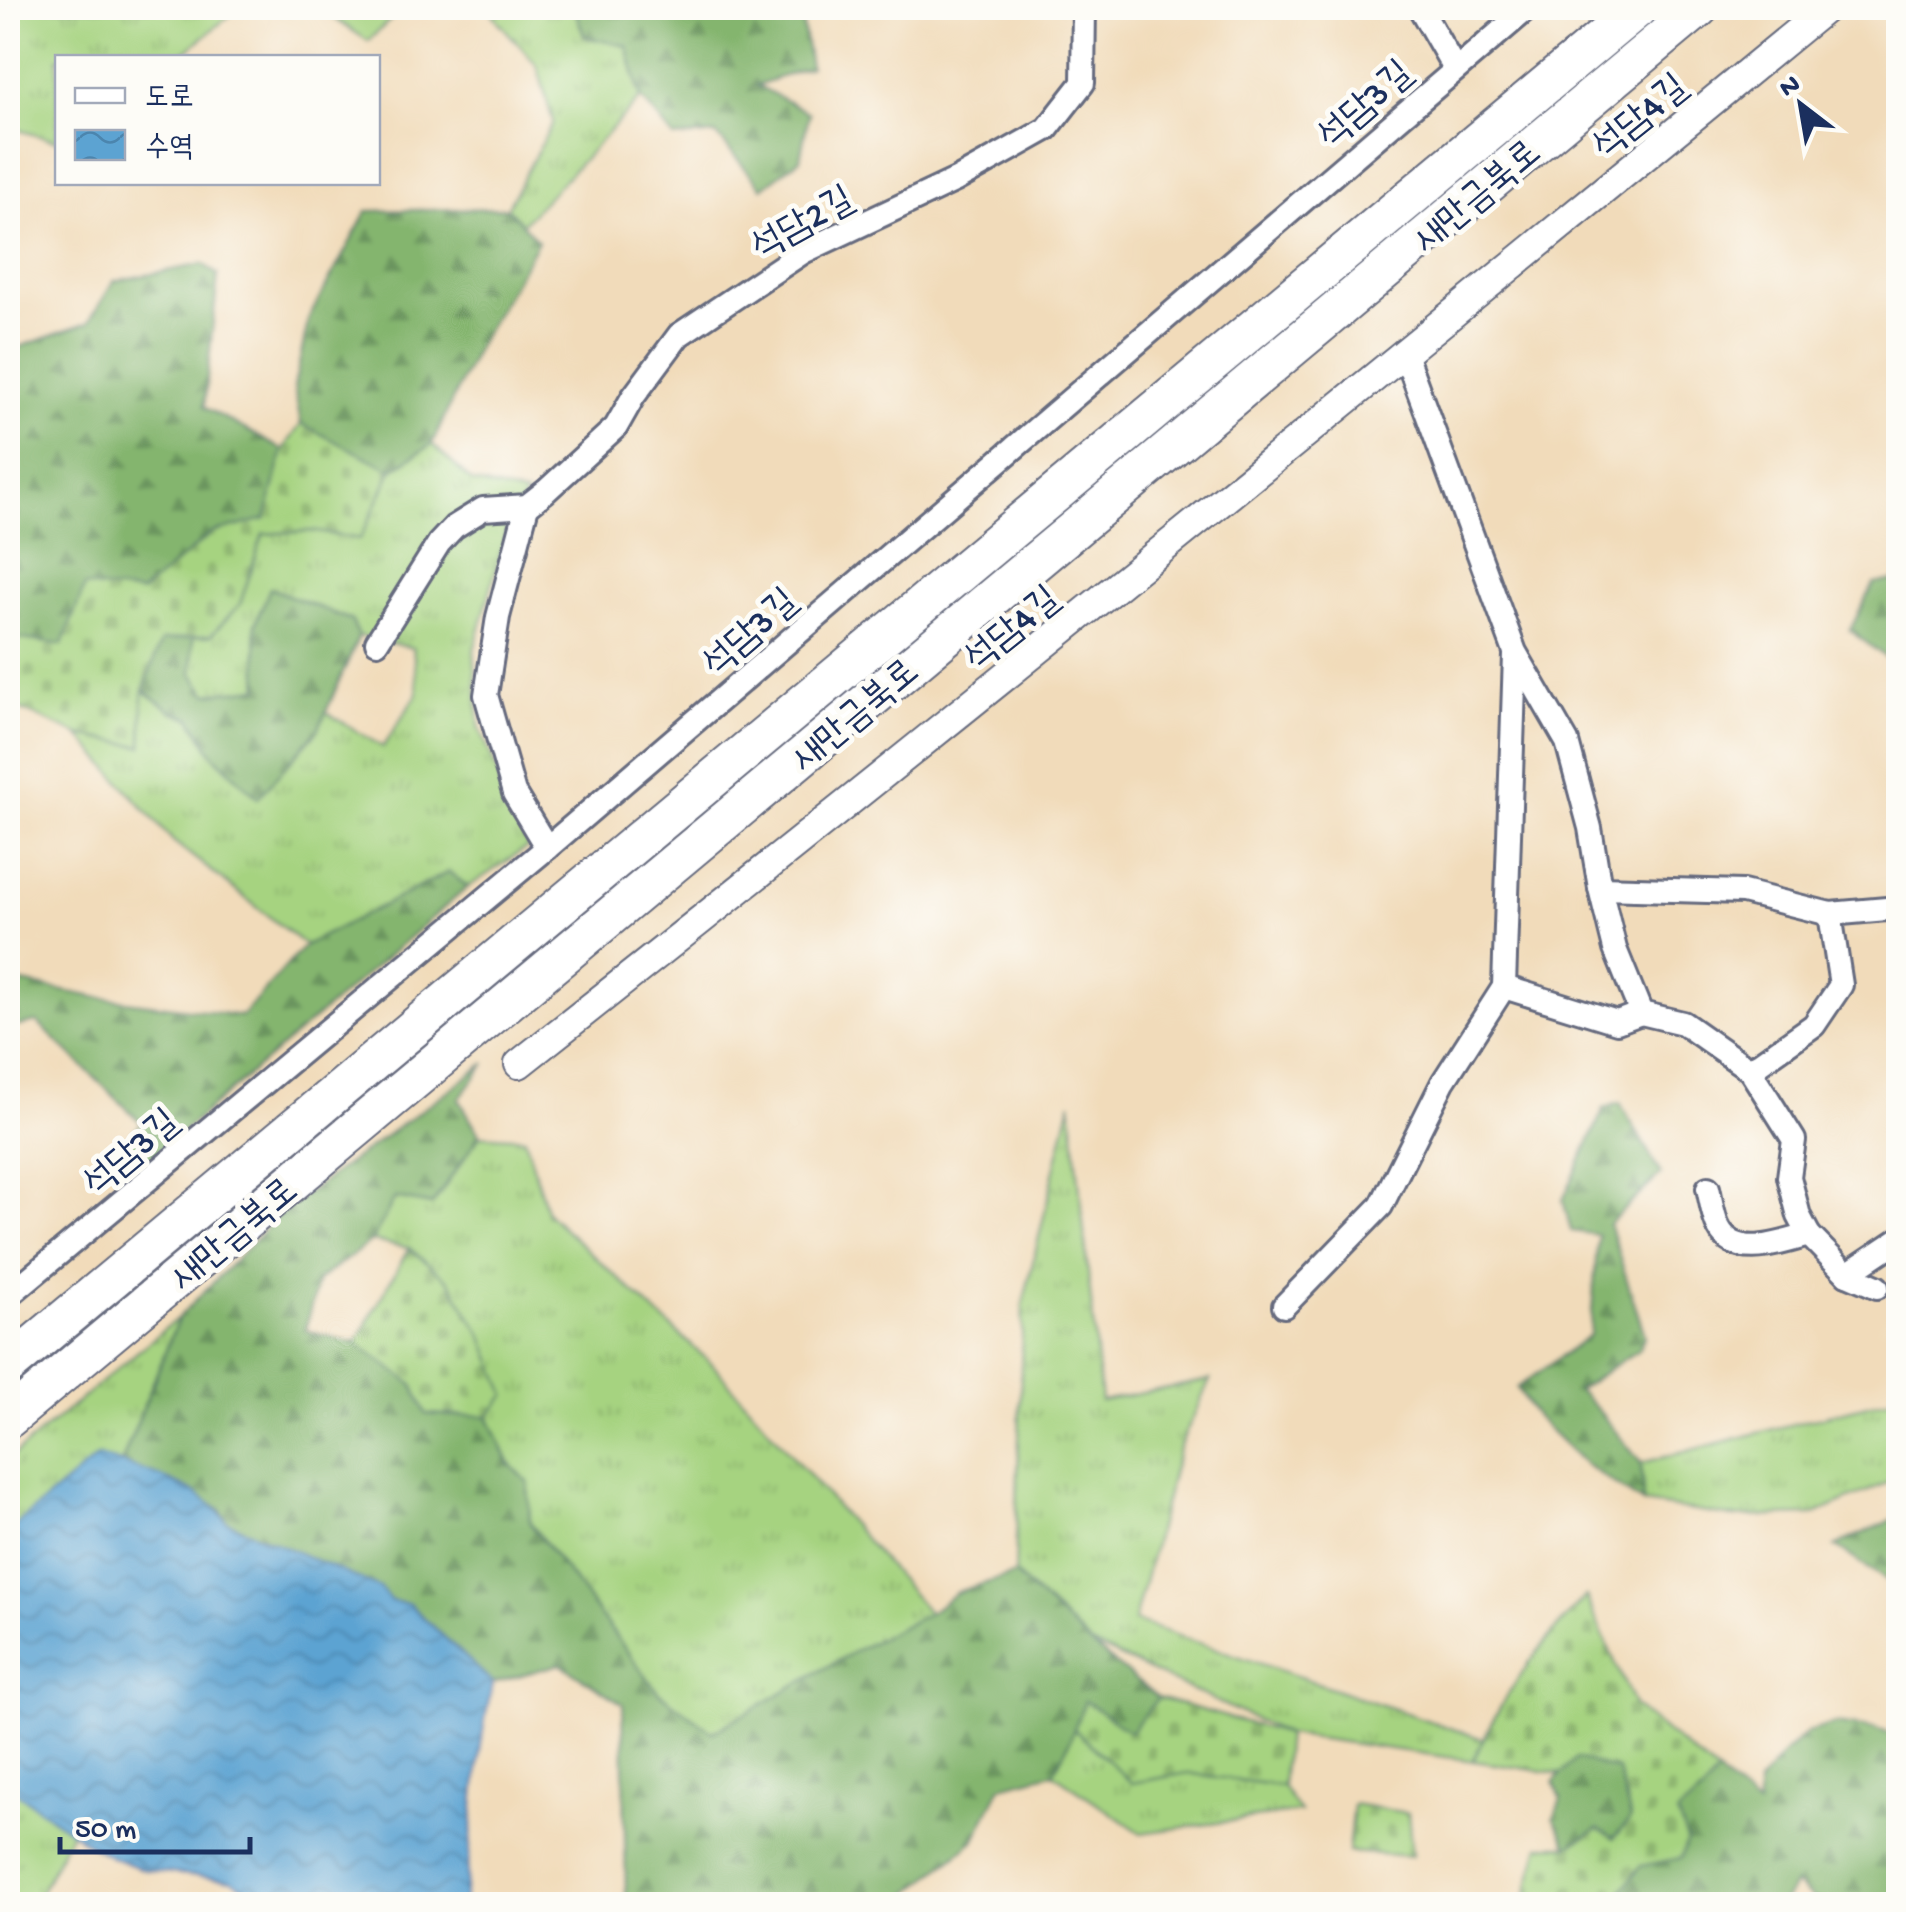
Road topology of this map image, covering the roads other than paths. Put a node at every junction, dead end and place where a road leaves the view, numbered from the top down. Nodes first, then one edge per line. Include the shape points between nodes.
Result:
1 (1084, 8) edge
2 (1420, 8) edge
3 (1528, 8) edge
4 (1638, 8) edge
5 (1700, 8) edge
6 (1826, 8) edge
7 (1455, 70) junction
8 (1404, 354) junction
9 (527, 506) junction
10 (377, 642) dead end
11 (1516, 652) junction
12 (547, 848) junction
13 (1600, 888) junction
14 (1898, 908) edge
15 (1830, 914) junction
16 (1504, 986) junction
17 (1641, 1013) junction
18 (519, 1064) dead end
19 (1750, 1070) junction
20 (1708, 1188) dead end
21 (1810, 1236) junction
22 (1898, 1240) edge
23 (1847, 1274) junction
24 (1877, 1286) dead end
25 (8, 1296) edge
26 (1284, 1306) dead end
27 (8, 1366) edge
28 (8, 1419) edge

1 - 9 street, 석담2길 via 1082,83 1047,129 803,252 678,336 616,428
2 - 7 street
3 - 7 street, 석담3길
4 - 27 highway, 새만금북로
5 - 28 highway, 새만금북로
6 - 8 street, 석담4길
7 - 12 street, 석담3길
8 - 11 street
8 - 18 street, 석담4길
9 - 10 street via 483,509 454,527
9 - 12 street via 486,695 514,793
11 - 13 street via 1566,742
11 - 16 street
12 - 25 street, 석담3길
13 - 15 street via 1743,892
13 - 17 street via 1615,950
14 - 15 street
15 - 19 street via 1841,985 1814,1025
16 - 17 street via 1616,1022
16 - 26 street via 1443,1082 1382,1206
17 - 19 street via 1683,1024
19 - 21 street via 1794,1140 1789,1177
20 - 21 street via 1719,1230 1732,1242 1753,1249
21 - 23 street
22 - 23 street
23 - 24 street

